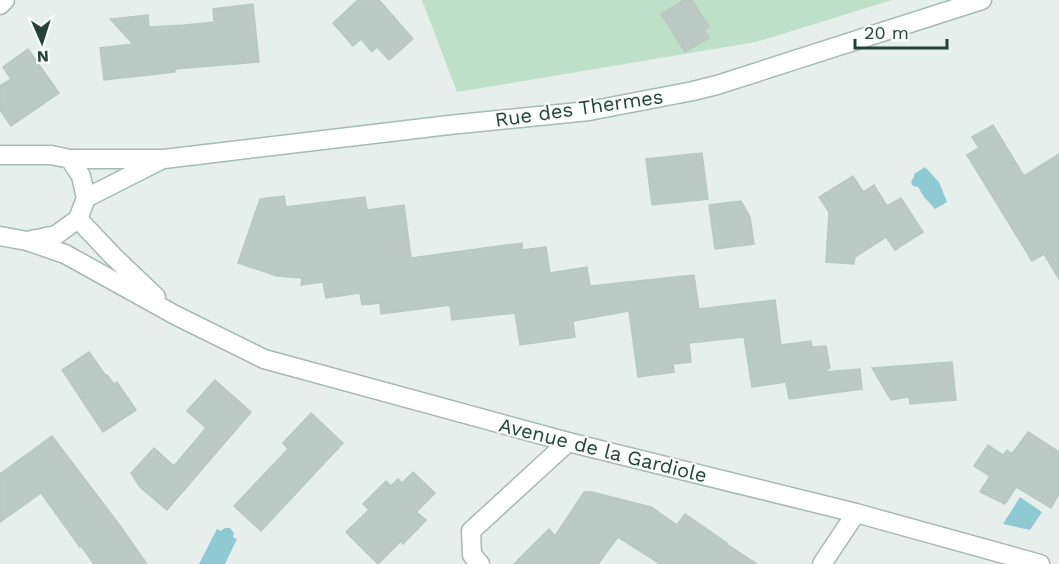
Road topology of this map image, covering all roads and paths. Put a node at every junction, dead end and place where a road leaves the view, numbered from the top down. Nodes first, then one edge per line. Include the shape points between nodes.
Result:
1 (6, 0) edge
2 (982, 0) edge
3 (0, 6) edge
4 (0, 155) edge
5 (70, 159) junction
6 (164, 159) junction
7 (86, 198) junction
8 (78, 219) junction
9 (0, 236) edge
10 (27, 241) junction
11 (175, 315) junction
12 (568, 442) junction
13 (856, 513) junction
14 (480, 564) edge
15 (822, 564) edge
16 (1040, 564) edge

1 - 3 street
2 - 6 street, Rue des Thermes via 693,91 589,111
4 - 5 street, Rue des Thermes via 51,154
5 - 6 street, Rue des Thermes
5 - 7 street via 81,176
6 - 7 street, Rue des Thermes
7 - 8 street
8 - 10 street via 56,235
8 - 11 street, Avenue de la Gardiole
9 - 10 street
10 - 11 street, Avenue de la Gardiole via 65,254
11 - 12 street, Avenue de la Gardiole via 264,359
12 - 13 street, Avenue de la Gardiole
12 - 14 street via 471,531 472,555
13 - 15 street
13 - 16 street, Avenue de la Gardiole

